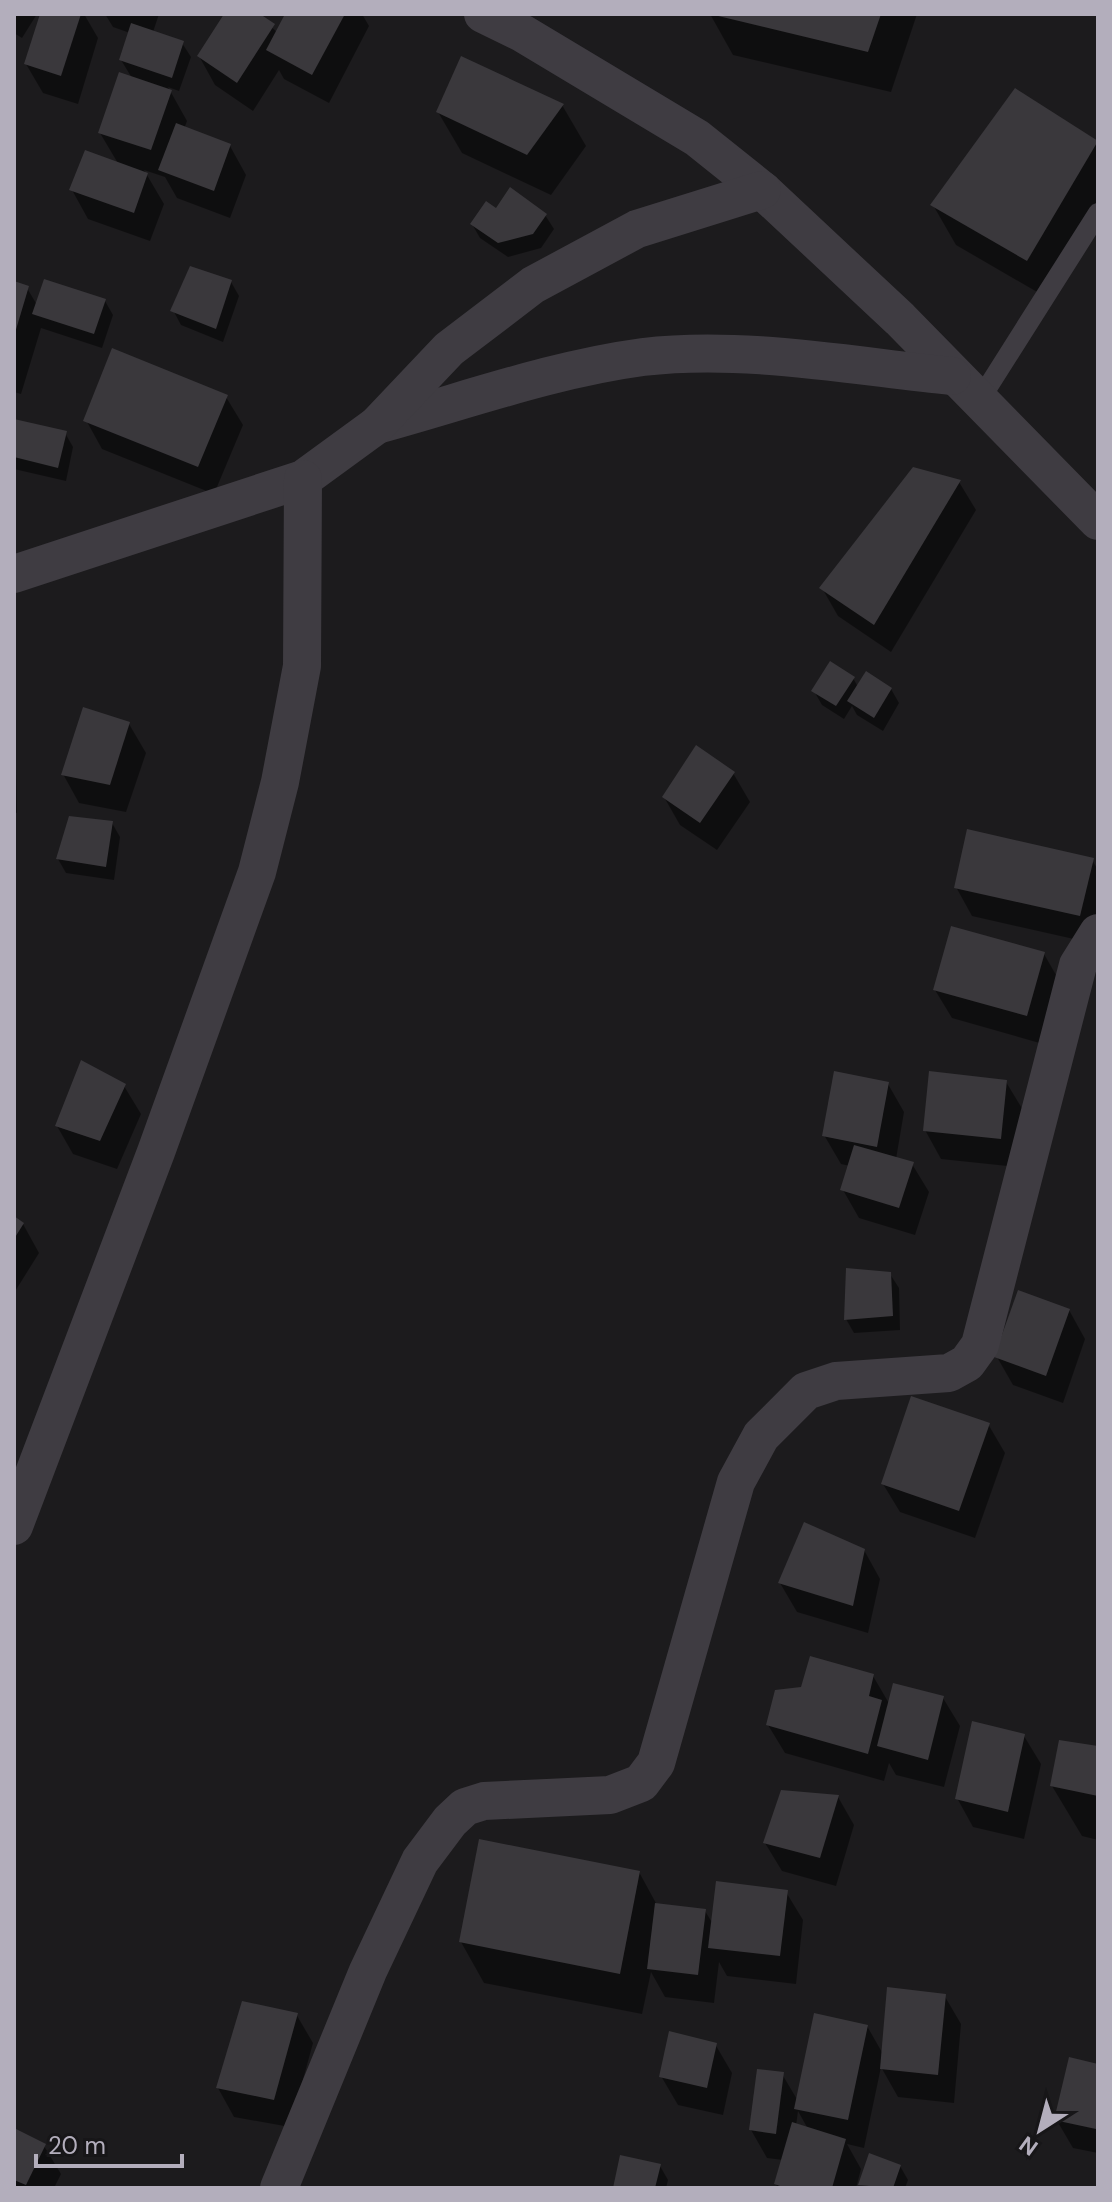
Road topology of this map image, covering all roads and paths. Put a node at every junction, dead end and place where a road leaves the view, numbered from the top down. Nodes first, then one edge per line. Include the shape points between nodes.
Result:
1 (483, 14) edge
2 (762, 190) junction
3 (1098, 213) edge
4 (966, 389) junction
5 (377, 425) junction
6 (303, 479) junction
7 (1098, 521) edge
8 (14, 574) edge
9 (1098, 933) edge
10 (14, 1526) edge
11 (279, 2188) edge

1 - 2 street via 697,138
2 - 4 street via 900,319
2 - 5 street via 637,229 533,285 449,349
3 - 4 lane
4 - 5 street via 701,353 584,367
4 - 7 street
5 - 6 street
6 - 8 street
6 - 10 street via 302,666 257,872
9 - 11 street via 1078,965 980,1345 967,1363 949,1373 836,1381 806,1391 761,1436 736,1482 656,1763 641,1783 610,1795 484,1801 465,1807 450,1821 420,1861 368,1971

